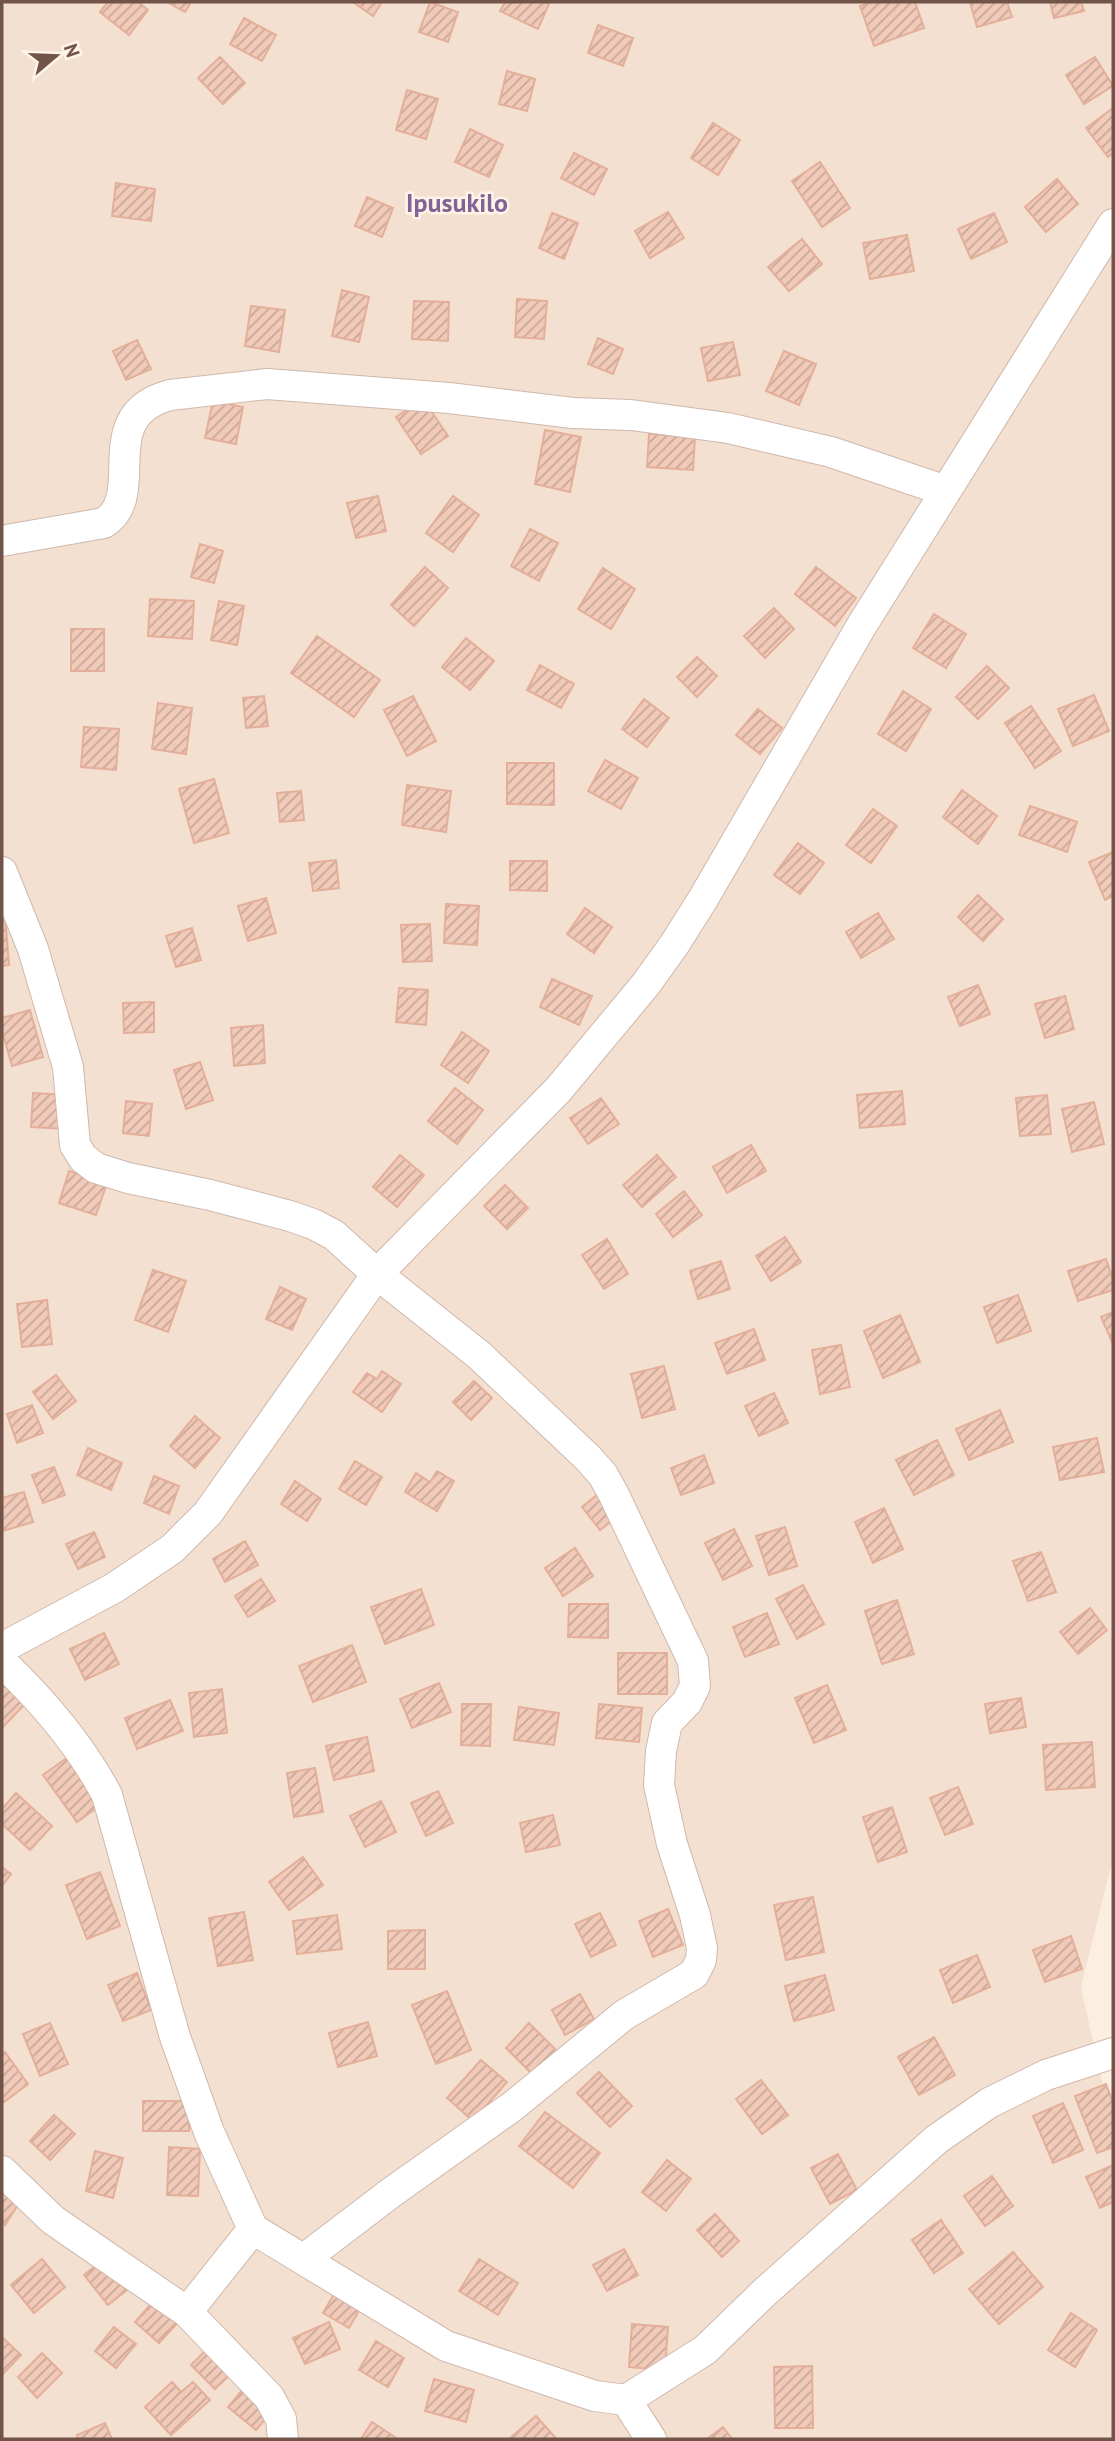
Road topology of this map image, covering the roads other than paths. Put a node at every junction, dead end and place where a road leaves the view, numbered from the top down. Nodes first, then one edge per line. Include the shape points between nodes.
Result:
1 (1113, 224) edge
2 (946, 491) junction
3 (2, 541) edge
4 (2, 876) edge
5 (377, 1274) junction
6 (2, 1648) edge
7 (2, 1662) edge
8 (1113, 2053) edge
9 (2, 2171) edge
10 (253, 2229) junction
11 (304, 2259) junction
12 (187, 2312) junction
13 (626, 2400) junction
14 (283, 2439) edge
15 (651, 2439) edge

1 - 2 street
2 - 3 street via 831,452 728,428 631,415 267,384 157,399 134,418 127,435 120,505 111,519
2 - 5 street via 862,625 703,899 646,984 558,1090
4 - 5 street via 33,949 68,1067 75,1145 83,1158 96,1168 128,1178 313,1224 334,1234
5 - 6 street via 208,1513 172,1549 114,1588
5 - 11 street via 479,1355 588,1458 614,1495 661,1590 694,1661 695,1686 667,1723 659,1785 702,1948 694,1974 624,2015 513,2106
7 - 10 street via 66,1732 107,1795 175,2037 209,2132
8 - 13 street via 1046,2075 989,2103 937,2139 705,2350
9 - 12 street via 53,2220
10 - 11 street
10 - 12 street
11 - 13 street via 446,2346 596,2396
12 - 14 street via 269,2397 281,2419
13 - 15 street

